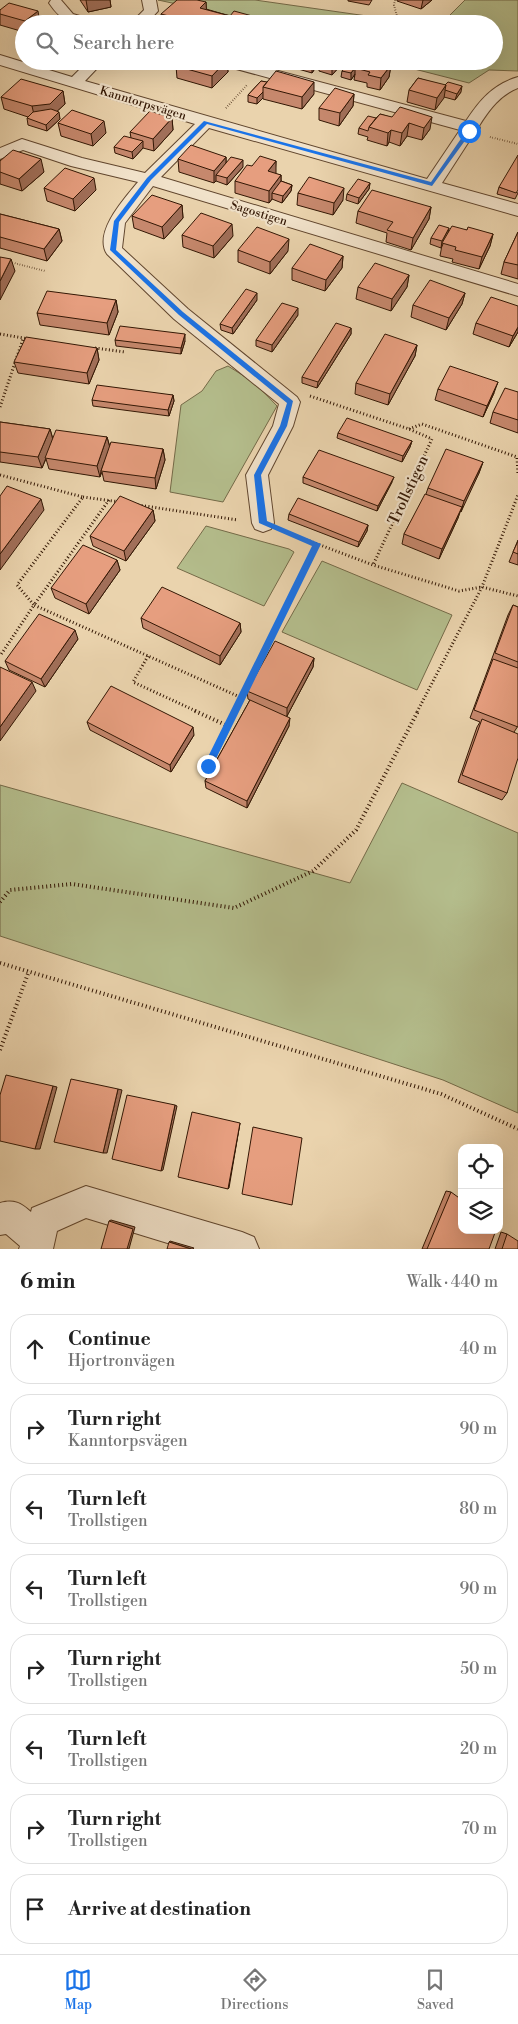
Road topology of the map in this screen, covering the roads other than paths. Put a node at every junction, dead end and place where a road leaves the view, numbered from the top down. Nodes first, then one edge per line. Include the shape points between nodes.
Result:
1 (149, 0) edge
2 (56, 3) dead end
3 (67, 15) edge
4 (147, 15) edge
5 (0, 60) edge
6 (15, 65) edge
7 (32, 70) edge
8 (88, 70) edge
9 (253, 70) edge
10 (518, 82) edge
11 (74, 83) junction
12 (209, 122) junction
13 (470, 129) junction
14 (0, 154) edge
15 (149, 179) junction
16 (432, 185) junction
17 (518, 210) edge
18 (518, 290) edge
19 (263, 523) road end
20 (0, 1219) edge
21 (36, 1245) edge
22 (226, 1246) edge

1 - 4 street via 151,11
2 - 3 street
5 - 6 street, Kanntorpsvägen
7 - 11 street, Kanntorpsvägen
8 - 11 street
9 - 13 street
10 - 13 street via 504,88 486,104
11 - 12 street, Kanntorpsvägen
12 - 15 street
12 - 16 street, Kanntorpsvägen
13 - 16 street
14 - 15 street, Sagostigen via 22,144 77,162
15 - 18 street, Sagostigen
15 - 19 street via 116,222 113,250 181,314 290,402 283,426 257,475
16 - 17 street, Kanntorpsvägen
20 - 21 street via 12,1216
21 - 22 street via 44,1220 86,1202 153,1232

